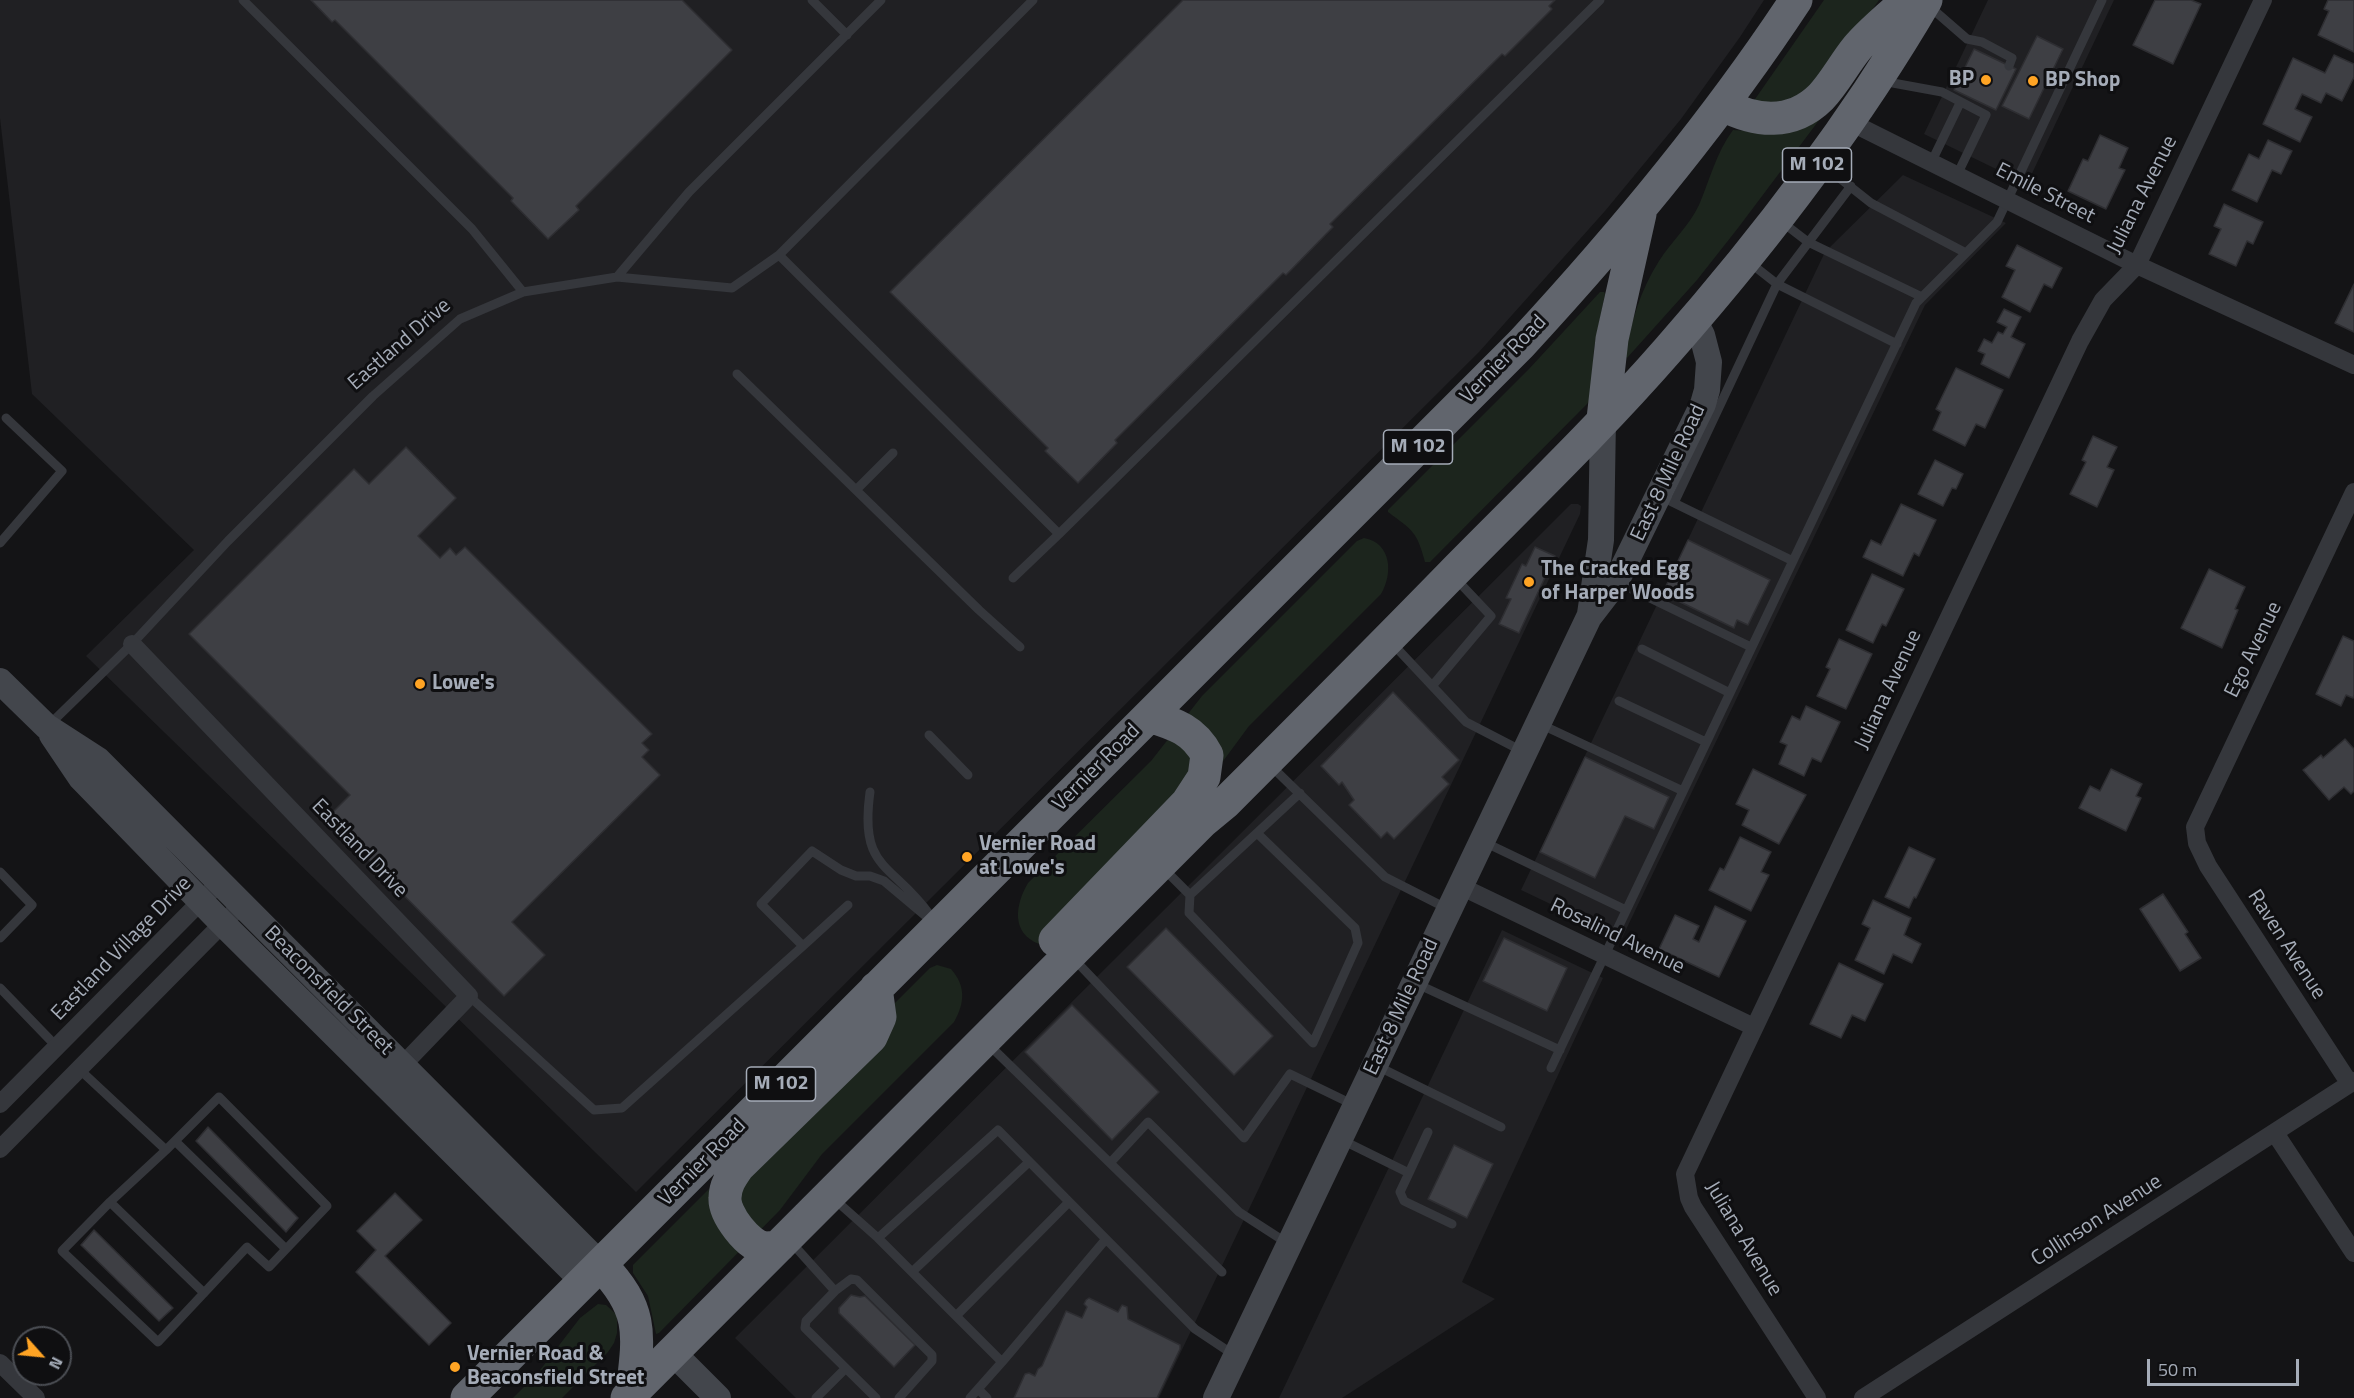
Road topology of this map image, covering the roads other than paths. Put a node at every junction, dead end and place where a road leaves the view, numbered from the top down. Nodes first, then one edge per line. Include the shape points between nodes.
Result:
1 (243, 0) edge
2 (812, 0) edge
3 (881, 0) edge
4 (1033, 0) edge
5 (1600, 0) edge
6 (1796, 0) edge
7 (2102, 0) edge
8 (2263, 0) edge
9 (1919, 1) edge
10 (846, 35) junction
11 (2009, 66) dead end
12 (1876, 80) junction
13 (1957, 98) junction
14 (1723, 105) junction
15 (1848, 121) junction
16 (1819, 162) junction
17 (1931, 163) junction
18 (1957, 175) junction
19 (1851, 186) junction
20 (2007, 200) junction
21 (1642, 206) junction
22 (1777, 218) junction
23 (1808, 242) junction
24 (1966, 253) junction
25 (779, 255) junction
26 (1745, 259) junction
27 (2137, 265) junction
28 (616, 277) junction
29 (1777, 284) junction
30 (523, 292) junction
31 (1922, 297) junction
32 (1694, 320) junction
33 (1897, 344) junction
34 (2354, 365) edge
35 (737, 374) dead end
36 (6, 418) dead end
37 (1604, 419) junction
38 (893, 453) dead end
39 (856, 490) junction
40 (2354, 492) edge
41 (1667, 500) junction
42 (1059, 534) junction
43 (0, 543) edge
44 (1793, 561) junction
45 (1452, 575) junction
46 (1013, 578) dead end
47 (1616, 582) junction
48 (1589, 617) junction
49 (1388, 639) junction
50 (132, 644) junction
51 (1020, 646) dead end
52 (1751, 647) junction
53 (1642, 649) dead end
54 (0, 681) edge
55 (1433, 685) junction
56 (1730, 693) junction
57 (1619, 701) dead end
58 (1149, 716) junction
59 (1538, 723) junction
60 (47, 727) junction
61 (929, 735) dead end
62 (1706, 742) junction
63 (1524, 752) junction
64 (1266, 762) junction
65 (968, 775) dead end
66 (1683, 791) junction
67 (870, 792) dead end
68 (1300, 793) junction
69 (2196, 827) joint
70 (1257, 833) junction
71 (1482, 841) junction
72 (162, 843) junction
73 (1160, 865) junction
74 (0, 872) edge
75 (219, 883) junction
76 (1460, 886) junction
77 (1190, 895) junction
78 (200, 900) junction
79 (241, 905) junction
80 (848, 905) dead end
81 (1449, 909) junction
82 (1626, 910) junction
83 (222, 923) junction
84 (939, 926) junction
85 (0, 938) edge
86 (803, 946) junction
87 (1604, 956) junction
88 (1060, 964) junction
89 (1414, 983) junction
90 (0, 988) edge
91 (876, 988) junction
92 (469, 996) junction
93 (1754, 1027) junction
94 (984, 1041) junction
95 (57, 1047) junction
96 (1560, 1050) junction
97 (1375, 1065) junction
98 (403, 1066) junction
99 (1551, 1068) dead end
100 (79, 1069) junction
101 (2352, 1082) edge
102 (384, 1084) junction
103 (0, 1104) edge
104 (1356, 1106) junction
105 (1502, 1127) dead end
106 (1428, 1132) dead end
107 (2275, 1133) junction
108 (1340, 1138) junction
109 (175, 1141) junction
110 (0, 1149) edge
111 (166, 1150) junction
112 (1029, 1162) junction
113 (1110, 1163) junction
114 (1409, 1173) junction
115 (830, 1195) junction
116 (110, 1202) junction
117 (1069, 1202) junction
118 (1452, 1224) dead end
119 (878, 1238) junction
120 (1106, 1239) junction
121 (783, 1242) junction
122 (1289, 1244) junction
123 (286, 1249) junction
124 (2354, 1253) edge
125 (912, 1272) junction
126 (1222, 1272) dead end
127 (592, 1273) junction
128 (835, 1291) junction
129 (204, 1293) junction
130 (956, 1316) junction
131 (672, 1352) junction
132 (1236, 1356) junction
133 (1002, 1362) junction
134 (0, 1363) edge
135 (844, 1369) junction
136 (978, 1389) junction
137 (629, 1395) edge
138 (36, 1398) edge
139 (467, 1398) edge
140 (718, 1398) edge
141 (816, 1398) edge
142 (876, 1398) edge
143 (899, 1398) edge
144 (970, 1398) edge
145 (987, 1398) edge
146 (1216, 1398) edge
147 (1817, 1398) edge
148 (1863, 1398) edge

1 - 30 lane via 472,229
2 - 10 lane
3 - 10 lane
4 - 25 lane, Eastland Drive
5 - 42 lane
6 - 14 highway, M 102
7 - 20 lane
8 - 27 street, Juliana Avenue
9 - 11 lane via 1967,39 1997,55 2012,57
9 - 12 highway, M 102
9 - 14 highway via 1858,47 1830,86 1807,108 1764,119
10 - 28 lane via 689,192
12 - 13 lane
12 - 15 highway, M 102
13 - 17 lane
13 - 18 lane via 1988,111
14 - 21 highway, M 102
15 - 16 highway, M 102
15 - 17 street, Emile Street
16 - 19 lane
16 - 22 highway, M 102
17 - 18 street, Emile Street
18 - 20 street, Emile Street
19 - 23 lane
19 - 24 lane via 1871,203
20 - 24 lane via 1997,222
20 - 27 street, Emile Street
21 - 37 highway via 1612,339
21 - 58 highway, Vernier Road / M 102 via 1521,344
22 - 23 lane
22 - 26 highway, M 102
23 - 29 lane
23 - 31 lane
24 - 31 lane
25 - 28 lane, Eastland Drive via 732,288
25 - 42 lane
26 - 29 lane
26 - 32 highway, M 102
27 - 34 street, Emile Street
27 - 93 street, Juliana Avenue via 2103,300 2080,341
28 - 30 lane, Eastland Drive
29 - 33 lane
29 - 41 lane
30 - 50 lane, Eastland Drive via 460,319 373,396
31 - 33 lane
32 - 37 highway, M 102
32 - 41 street, East 8 Mile Road via 1710,362 1707,390
33 - 44 lane
35 - 39 lane
36 - 43 lane via 62,471
37 - 45 highway, M 102
37 - 48 street, East 8 Mile Road via 1601,540
38 - 39 lane
39 - 51 lane
40 - 69 street, Ego Avenue
41 - 44 lane
41 - 47 street, East 8 Mile Road
42 - 46 lane
44 - 52 lane
45 - 49 highway, M 102
45 - 55 lane via 1491,616
47 - 48 street, East 8 Mile Road
47 - 52 lane
48 - 59 street, East 8 Mile Road
49 - 55 lane
49 - 64 highway, M 102
50 - 60 lane, Eastland Drive
50 - 92 street, Eastland Drive
52 - 56 lane
53 - 56 lane
54 - 60 street, Beaconsfield Street
55 - 63 lane via 1466,722
56 - 62 lane
57 - 62 lane
58 - 84 highway, Vernier Road / M 102
58 - 88 highway via 1180,725 1195,736 1208,755 1204,777 1187,803 1055,937
59 - 63 street, East 8 Mile Road
59 - 66 lane
60 - 72 street, Beaconsfield Street via 98,760
61 - 65 lane
62 - 66 lane
63 - 71 street, East 8 Mile Road
64 - 68 lane
64 - 73 highway, M 102
66 - 82 lane
67 - 84 lane via 867,826 872,850 881,865 918,897
68 - 70 lane
68 - 81 lane via 1385,877
69 - 101 street, Raven Avenue via 2197,843 2208,866
70 - 77 lane
70 - 77 lane via 1355,928 1358,943 1313,1043 1190,913
71 - 76 street, East 8 Mile Road
71 - 82 lane
72 - 75 street, Beaconsfield Street
72 - 78 street, Beaconsfield Street
73 - 77 lane
73 - 88 highway, M 102
74 - 85 lane via 32,905
75 - 78 street, Eastland Village Drive
75 - 79 street, Beaconsfield Street
76 - 81 street, East 8 Mile Road
76 - 87 street, Rosalind Avenue
78 - 83 street, Beaconsfield Street
78 - 95 street, Eastland Village Drive
79 - 83 street
79 - 98 street, Beaconsfield Street
80 - 86 lane
81 - 89 street, East 8 Mile Road
82 - 87 lane
83 - 100 street
83 - 102 street, Beaconsfield Street
84 - 86 lane via 884,881 841,870 812,851 761,904
84 - 91 highway, Vernier Road / M 102
86 - 92 lane via 621,1108 594,1110
87 - 93 street, Rosalind Avenue
87 - 96 lane
88 - 94 highway, M 102
88 - 104 lane via 1244,1138 1290,1074
89 - 96 lane
89 - 97 street, East 8 Mile Road
90 - 95 lane
91 - 121 highway via 880,1017 871,1036 729,1180 726,1208 735,1223 764,1248
91 - 127 highway, Vernier Road / M 102
92 - 98 street
93 - 147 street, Juliana Avenue via 1685,1174 1686,1185 1693,1207
94 - 113 lane
94 - 115 highway, M 102
95 - 100 street, Eastland Village Drive
95 - 103 street, Eastland Village Drive
96 - 99 lane
97 - 104 street, East 8 Mile Road
97 - 105 lane
98 - 102 street
98 - 127 street, Beaconsfield Street
100 - 110 street
100 - 111 lane
101 - 107 street, Collinson Avenue
102 - 127 street, Beaconsfield Street
104 - 108 street, East 8 Mile Road
106 - 114 lane
107 - 124 street
107 - 148 street, Collinson Avenue
108 - 114 lane
108 - 122 street, East 8 Mile Road
109 - 111 lane
109 - 123 lane
109 - 123 lane via 219,1096 327,1206
111 - 116 lane
112 - 117 lane
112 - 119 lane via 998,1131
112 - 125 lane
113 - 122 lane via 1148,1122 1239,1212
113 - 126 lane
114 - 118 lane via 1400,1191 1404,1201
115 - 119 lane
115 - 121 highway, M 102
116 - 129 lane
116 - 129 lane via 62,1251 158,1342
117 - 120 lane
117 - 130 lane
119 - 125 lane
120 - 132 lane via 1195,1329
120 - 133 lane
121 - 128 lane
121 - 131 highway, M 102
122 - 132 street, East 8 Mile Road
123 - 129 lane via 268,1267 247,1247
125 - 130 lane
127 - 137 highway via 617,1282 633,1309 637,1339
127 - 139 highway, Vernier Road / M 102
128 - 135 lane via 804,1325
128 - 143 lane via 851,1279 857,1280 932,1355 932,1361
130 - 133 lane
131 - 137 highway, M 102
131 - 140 street
132 - 146 street, East 8 Mile Road
133 - 136 lane
134 - 138 street
135 - 141 lane
135 - 142 lane
136 - 144 lane
136 - 145 lane

